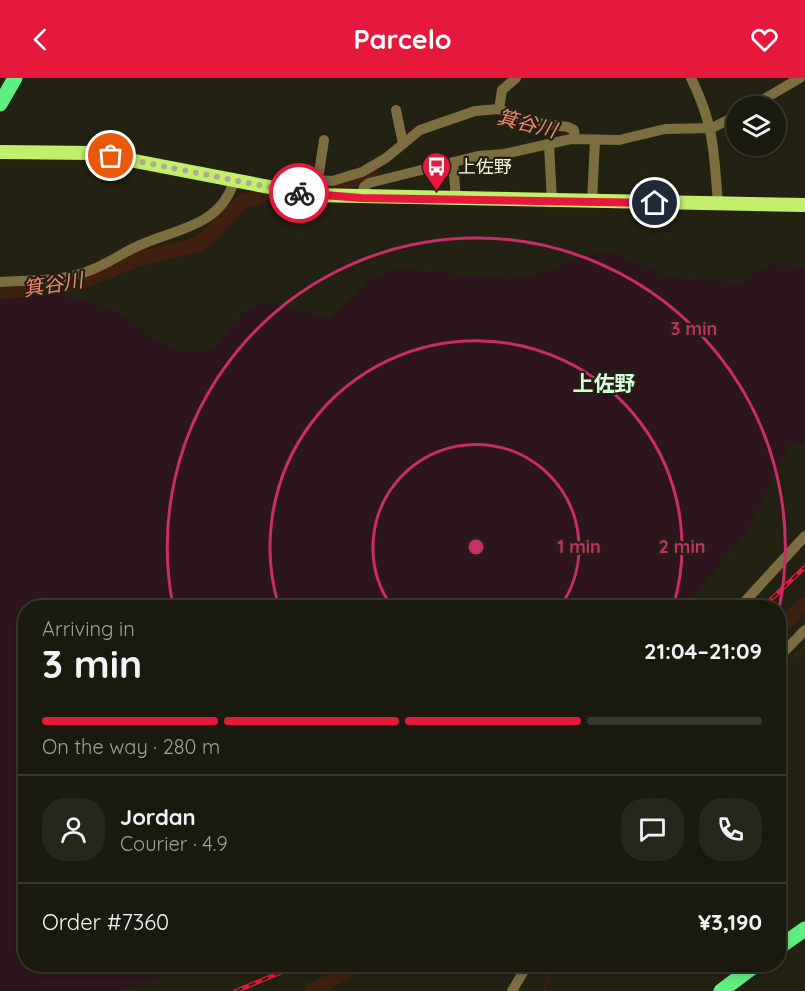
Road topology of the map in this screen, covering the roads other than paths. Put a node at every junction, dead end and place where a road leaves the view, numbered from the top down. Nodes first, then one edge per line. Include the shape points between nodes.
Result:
1 (15, 78) edge
2 (516, 78) edge
3 (691, 78) edge
4 (800, 78) edge
5 (769, 96) edge
6 (0, 104) edge
7 (499, 109) junction
8 (396, 110) dead end
9 (726, 121) edge
10 (712, 128) junction
11 (324, 140) dead end
12 (575, 140) junction
13 (595, 140) junction
14 (403, 144) junction
15 (549, 144) junction
16 (0, 152) edge
17 (453, 162) junction
18 (362, 172) junction
19 (317, 180) junction
20 (234, 181) junction
21 (364, 191) junction
22 (316, 196) junction
23 (456, 200) junction
24 (552, 202) junction
25 (592, 202) junction
26 (718, 204) junction
27 (805, 204) edge
28 (0, 282) edge
29 (805, 536) edge
30 (746, 600) edge
31 (805, 630) edge
32 (786, 650) edge
33 (805, 929) edge
34 (786, 942) edge
35 (523, 972) edge
36 (746, 972) edge
37 (512, 991) edge
38 (721, 991) edge

1 - 6 highway
2 - 7 street via 502,90
3 - 10 street
4 - 5 street
7 - 12 street via 530,123 568,127 574,130
7 - 14 street via 476,111 426,126
8 - 14 street
9 - 10 street
10 - 13 street via 664,129 619,140
10 - 26 street
11 - 19 street
12 - 13 street
12 - 15 street
13 - 25 street
14 - 18 street
15 - 17 street
15 - 24 street
16 - 20 main road via 93,153
17 - 21 street
17 - 23 street
18 - 19 street via 332,181
18 - 21 street
19 - 22 street
20 - 22 main road
20 - 28 street via 230,194 212,217 178,233 144,243 92,270 66,277
21 - 22 main road
21 - 23 main road
23 - 24 main road
24 - 25 main road
25 - 26 main road
26 - 27 main road
29 - 30 street
31 - 32 street
33 - 34 highway
35 - 37 street
36 - 38 highway

